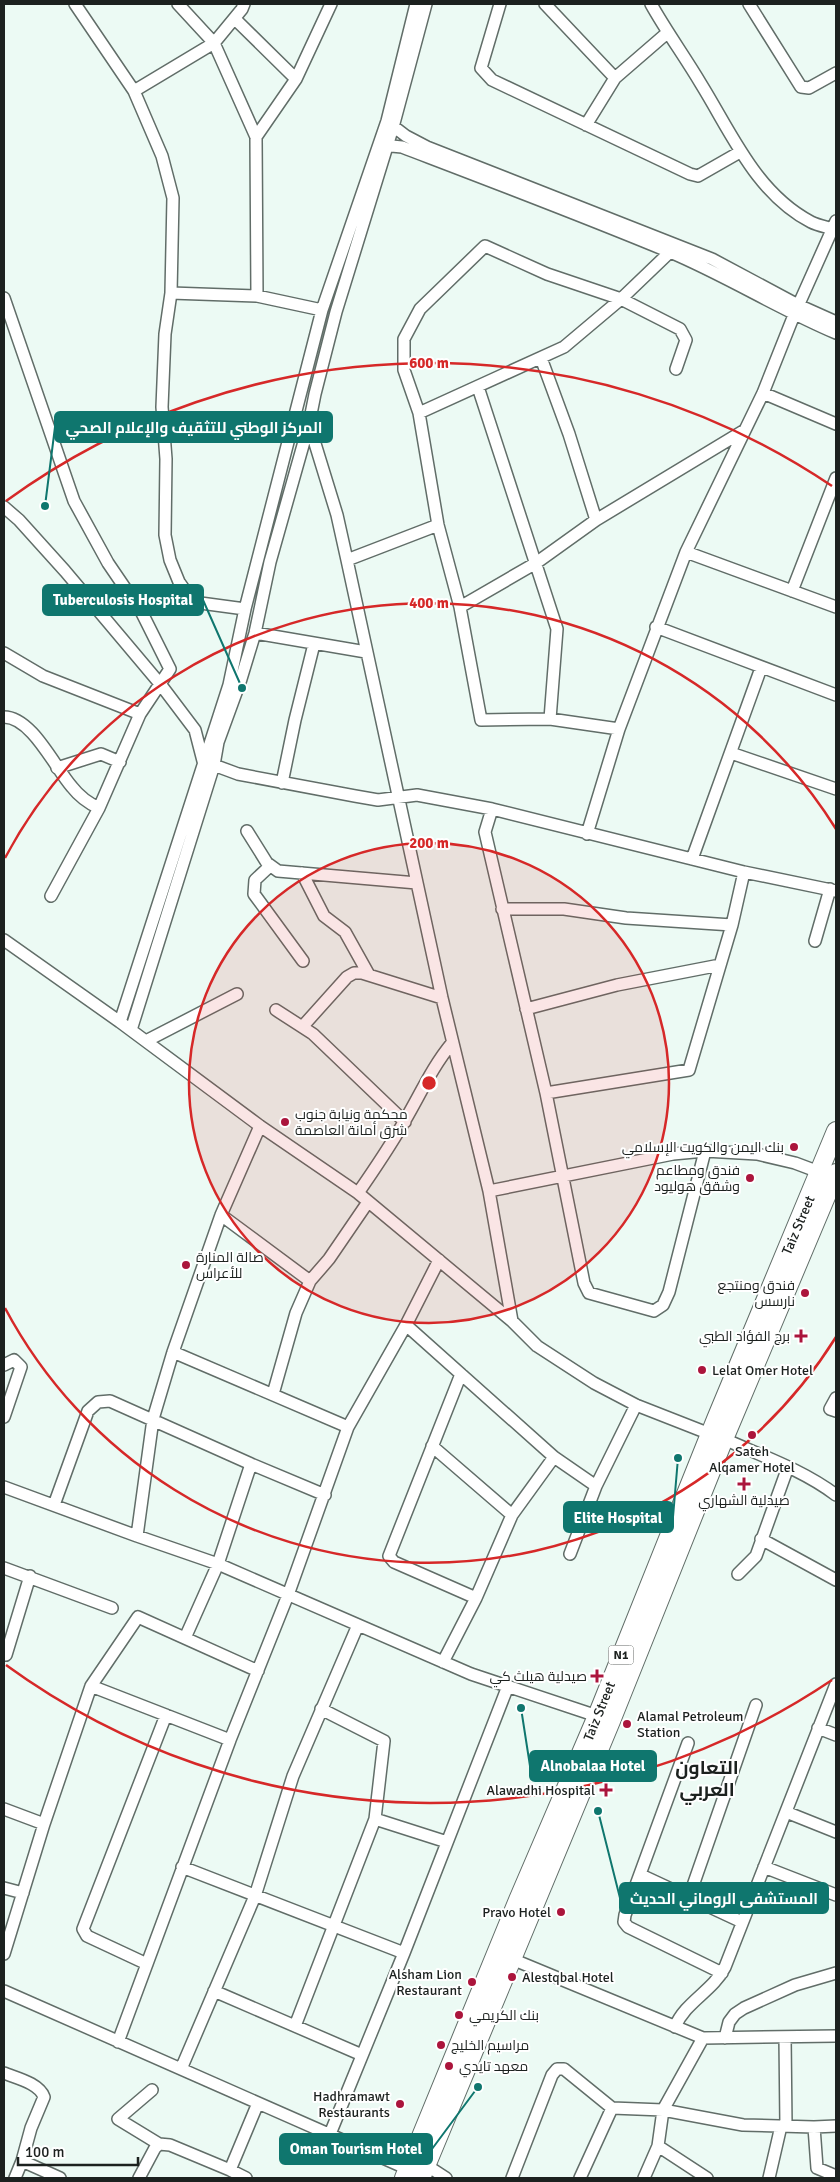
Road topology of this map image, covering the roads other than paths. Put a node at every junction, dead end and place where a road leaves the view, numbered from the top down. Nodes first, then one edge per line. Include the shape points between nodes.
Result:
1 (75, 4) edge
2 (178, 4) edge
3 (331, 4) edge
4 (416, 4) edge
5 (426, 4) edge
6 (500, 4) edge
7 (544, 4) edge
8 (651, 4) edge
9 (749, 4) edge
10 (239, 9) edge
11 (667, 33) junction
12 (214, 43) junction
13 (836, 73) edge
14 (615, 78) junction
15 (296, 79) junction
16 (134, 91) junction
17 (390, 124) junction
18 (586, 125) junction
19 (256, 137) junction
20 (384, 145) junction
21 (740, 152) junction
22 (835, 227) edge
23 (670, 252) junction
24 (171, 294) junction
25 (257, 296) junction
26 (4, 298) edge
27 (622, 299) junction
28 (322, 310) junction
29 (796, 310) junction
30 (836, 322) edge
31 (836, 333) edge
32 (541, 358) junction
33 (676, 369) dead end
34 (478, 387) junction
35 (764, 393) junction
36 (419, 413) junction
37 (296, 417) junction
38 (309, 424) junction
39 (836, 424) edge
40 (745, 430) junction
41 (836, 478) edge
42 (4, 507) edge
43 (596, 520) junction
44 (438, 525) junction
45 (686, 552) junction
46 (348, 560) junction
47 (536, 563) junction
48 (792, 591) junction
49 (460, 607) junction
50 (836, 607) edge
51 (245, 609) junction
52 (656, 627) junction
53 (255, 633) junction
54 (314, 644) junction
55 (366, 652) junction
56 (4, 653) edge
57 (761, 668) junction
58 (161, 685) junction
59 (836, 695) edge
60 (140, 714) junction
61 (4, 717) edge
62 (550, 719) junction
63 (619, 729) junction
64 (731, 753) junction
65 (120, 762) junction
66 (208, 763) junction
67 (57, 768) junction
68 (282, 783) junction
69 (836, 789) edge
70 (398, 797) junction
71 (99, 808) junction
72 (492, 809) junction
73 (247, 830) dead end
74 (587, 834) junction
75 (692, 859) junction
76 (270, 866) junction
77 (744, 872) junction
78 (302, 873) junction
79 (417, 883) junction
80 (833, 890) edge
81 (51, 896) dead end
82 (502, 909) junction
83 (732, 925) junction
84 (4, 940) edge
85 (815, 941) dead end
86 (303, 961) dead end
87 (720, 964) junction
88 (369, 975) junction
89 (237, 994) dead end
90 (442, 998) junction
91 (526, 1009) junction
92 (276, 1010) dead end
93 (120, 1022) junction
94 (303, 1026) junction
95 (131, 1030) junction
96 (146, 1041) junction
97 (452, 1043) junction
98 (546, 1093) junction
99 (404, 1122) junction
100 (260, 1126) junction
101 (836, 1131) edge
102 (705, 1151) junction
103 (828, 1173) edge
104 (564, 1176) junction
105 (489, 1191) junction
106 (358, 1193) junction
107 (368, 1202) junction
108 (221, 1215) junction
109 (439, 1260) junction
110 (310, 1281) junction
111 (512, 1321) junction
112 (406, 1325) junction
113 (173, 1352) junction
114 (4, 1365) edge
115 (461, 1374) junction
116 (273, 1394) junction
117 (836, 1398) edge
118 (636, 1405) junction
119 (836, 1411) edge
120 (4, 1417) edge
121 (153, 1419) junction
122 (348, 1427) junction
123 (717, 1436) junction
124 (432, 1446) junction
125 (554, 1457) junction
126 (251, 1464) junction
127 (788, 1467) junction
128 (596, 1486) junction
129 (4, 1487) edge
130 (325, 1495) junction
131 (836, 1495) edge
132 (54, 1505) junction
133 (512, 1515) junction
134 (137, 1536) junction
135 (761, 1539) junction
136 (570, 1554) dead end
137 (218, 1564) junction
138 (4, 1568) edge
139 (738, 1574) dead end
140 (30, 1576) junction
141 (836, 1580) edge
142 (288, 1595) junction
143 (476, 1598) junction
144 (112, 1608) dead end
145 (358, 1625) junction
146 (185, 1638) junction
147 (6, 1655) dead end
148 (443, 1662) junction
149 (258, 1671) junction
150 (836, 1684) edge
151 (91, 1686) junction
152 (508, 1686) junction
153 (756, 1705) dead end
154 (322, 1709) junction
155 (166, 1715) junction
156 (597, 1716) junction
157 (818, 1728) junction
158 (836, 1735) edge
159 (230, 1740) junction
160 (688, 1743) dead end
161 (4, 1809) edge
162 (786, 1812) junction
163 (375, 1818) junction
164 (44, 1824) junction
165 (836, 1832) edge
166 (447, 1842) junction
167 (182, 1867) junction
168 (764, 1867) junction
169 (641, 1875) junction
170 (4, 1888) edge
171 (23, 1894) junction
172 (836, 1895) edge
173 (255, 1896) junction
174 (689, 1897) junction
175 (742, 1922) junction
176 (334, 1926) junction
177 (404, 1953) junction
178 (4, 1954) edge
179 (504, 1955) junction
180 (147, 1964) junction
181 (722, 1973) junction
182 (836, 1973) edge
183 (4, 1991) edge
184 (214, 1991) junction
185 (295, 2026) junction
186 (675, 2027) junction
187 (836, 2036) edge
188 (785, 2037) junction
189 (703, 2038) junction
190 (725, 2038) junction
191 (118, 2042) junction
192 (362, 2055) junction
193 (181, 2069) junction
194 (4, 2073) edge
195 (152, 2090) dead end
196 (258, 2103) junction
197 (612, 2108) junction
198 (663, 2110) junction
199 (784, 2126) junction
200 (836, 2126) edge
201 (814, 2127) junction
202 (330, 2134) junction
203 (159, 2144) junction
204 (658, 2146) junction
205 (22, 2161) junction
206 (230, 2170) junction
207 (415, 2173) edge
208 (836, 2176) edge
209 (14, 2178) edge
210 (60, 2178) edge
211 (140, 2178) edge
212 (246, 2178) edge
213 (446, 2178) edge
214 (512, 2178) edge
215 (580, 2178) edge
216 (644, 2178) edge
217 (707, 2178) edge
218 (770, 2178) edge

1 - 16 street
2 - 12 street
3 - 15 street
4 - 17 street
5 - 17 street
6 - 18 street via 481,68 492,80
7 - 14 street
8 - 11 street
9 - 13 street via 801,87 809,88
10 - 12 street
10 - 15 street
11 - 14 street
11 - 21 street
12 - 16 street
12 - 19 street
14 - 18 street
15 - 19 street
16 - 24 street via 162,156 173,198
17 - 20 street
17 - 29 street via 427,147 712,259
18 - 21 street via 698,176
19 - 25 street
20 - 23 street via 402,147
20 - 28 street
20 - 38 street via 336,312
21 - 22 street via 771,192 812,222
22 - 29 street
23 - 27 street
23 - 29 street
24 - 25 street
24 - 51 street via 165,334 162,407 166,460 165,535 170,560 179,582 193,602
25 - 28 street
26 - 58 street via 74,501 108,563 142,613 170,669
27 - 32 street via 564,347
27 - 33 street via 680,329 686,340
27 - 36 street via 547,274 485,246 420,309 404,339 404,370
28 - 37 street
29 - 30 street
29 - 31 street
29 - 35 street
32 - 34 street
32 - 43 street
34 - 36 street
34 - 47 street
35 - 39 street
35 - 40 street
36 - 44 street
37 - 38 street
37 - 51 street
38 - 46 street
38 - 53 street via 270,562
40 - 43 street
40 - 45 street
41 - 48 street
42 - 58 street via 65,571
43 - 47 street
44 - 46 street
44 - 49 street
45 - 48 street
45 - 52 street
46 - 55 street
47 - 49 street
47 - 62 street via 557,629
48 - 50 street
49 - 62 street via 481,720
51 - 66 street
52 - 57 street
52 - 63 street
53 - 54 street
53 - 66 street
54 - 55 street
54 - 68 street
55 - 70 street
56 - 60 street via 43,676
57 - 59 street
57 - 64 street
58 - 60 street
58 - 66 street via 195,730
60 - 65 street
61 - 67 street via 25,726
62 - 63 street
63 - 74 street
64 - 69 street
64 - 75 street
65 - 67 street via 101,754
65 - 71 street
66 - 68 street via 238,774
66 - 93 street
66 - 95 street
67 - 71 street via 72,787
68 - 70 street via 378,800
70 - 72 street via 417,795
70 - 79 street
71 - 81 street
72 - 74 street
72 - 82 street via 485,832
73 - 76 street
74 - 75 street
75 - 77 street
76 - 78 street
76 - 86 street via 255,880 254,894
77 - 80 street
77 - 83 street
78 - 79 street
78 - 88 street via 324,916 345,932
79 - 90 street
80 - 85 street
82 - 83 street via 564,909 626,918
82 - 91 street
83 - 87 street
84 - 93 street
87 - 91 street via 617,985
87 - 98 street via 689,1070
88 - 90 street
88 - 94 street via 358,972 349,975
89 - 96 street
90 - 97 street
91 - 98 street
92 - 94 street
93 - 95 street
94 - 99 street via 333,1051
95 - 96 street
96 - 100 street
97 - 99 street via 432,1070
97 - 105 street
98 - 104 street
99 - 106 street
100 - 106 street
100 - 108 street
101 - 103 highway, Taiz Street / N1
102 - 103 street via 757,1154
102 - 104 street via 673,1154
102 - 104 street via 669,1292 663,1305 654,1311 589,1293 584,1283
103 - 123 highway, Taiz Street / N1
104 - 105 street
105 - 111 street
106 - 107 street
107 - 109 street
107 - 110 street
108 - 110 street
108 - 113 street
109 - 111 street
109 - 112 street
110 - 116 street via 296,1313
111 - 118 street via 538,1346 594,1383
112 - 115 street
112 - 122 street
113 - 116 street
113 - 121 street
114 - 120 street via 14,1360 21,1366
115 - 124 street
115 - 125 street
116 - 122 street
117 - 119 street via 830,1409
118 - 123 street
118 - 128 street
121 - 126 street
121 - 132 street via 110,1400 98,1402 88,1412
121 - 134 street
122 - 130 street
123 - 127 street
123 - 156 highway, Taiz Street / N1
123 - 179 highway, Taiz Street / N1 via 611,1721
124 - 133 street
124 - 143 street via 389,1556 394,1562
125 - 128 street
125 - 133 street
126 - 130 street
126 - 137 street
127 - 131 street
127 - 135 street
128 - 136 street
129 - 132 street
130 - 142 street
132 - 134 street
133 - 143 street
134 - 137 street
135 - 139 street via 756,1556
135 - 141 street
137 - 142 street
137 - 146 street
138 - 140 street
140 - 144 street
140 - 147 street
142 - 145 street
142 - 149 street
143 - 148 street
145 - 148 street
145 - 154 street
146 - 149 street
146 - 151 street via 138,1617
148 - 152 street
149 - 159 street
150 - 157 street
151 - 155 street
151 - 164 street
152 - 156 street
152 - 166 street
153 - 174 street
154 - 163 street via 384,1741
154 - 173 street via 292,1776
155 - 159 street
155 - 180 street via 83,1929 87,1936
156 - 179 highway, Taiz Street / N1
157 - 158 street
157 - 162 street
159 - 167 street
160 - 169 street
161 - 164 street
162 - 165 street
162 - 168 street
163 - 166 street
163 - 176 street
164 - 171 street
166 - 177 street
167 - 173 street
167 - 180 street
168 - 172 street
168 - 175 street
169 - 174 street
169 - 181 street via 625,1915 624,1922 628,1927
170 - 171 street
171 - 178 street
173 - 176 street
173 - 184 street
174 - 175 street
175 - 181 street
176 - 177 street
176 - 185 street
177 - 192 street
179 - 186 street
179 - 207 highway, Taiz Street / N1
180 - 191 street
181 - 186 street via 684,2011
182 - 190 street via 795,1985 744,2008 729,2022
183 - 191 street
184 - 185 street
184 - 193 street
185 - 192 street
186 - 189 street
187 - 188 street
188 - 190 street
188 - 199 street
189 - 190 street
189 - 198 street
191 - 193 street
192 - 202 street
193 - 196 street
194 - 205 street via 29,2084 44,2097
195 - 203 street via 118,2118
196 - 202 street
196 - 206 street
197 - 198 street
197 - 214 street via 564,2069 557,2069
197 - 215 street
198 - 199 street via 743,2125
198 - 204 street
199 - 201 street
199 - 218 street
200 - 201 street
201 - 208 street via 817,2168
202 - 207 street
203 - 206 street via 170,2145
203 - 211 street
204 - 216 street
204 - 217 street
205 - 209 street
205 - 210 street
206 - 212 street
207 - 213 street

